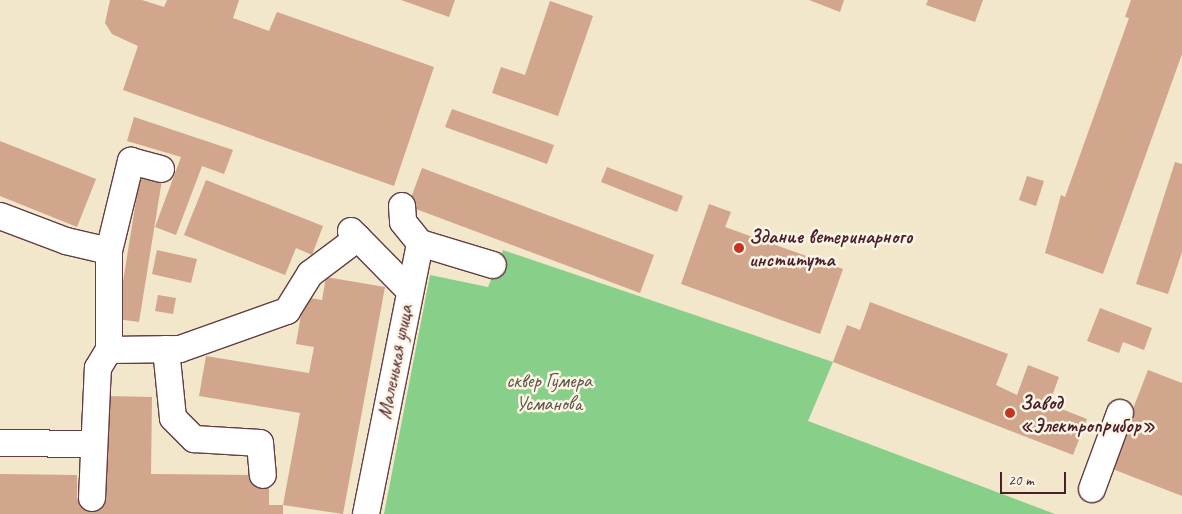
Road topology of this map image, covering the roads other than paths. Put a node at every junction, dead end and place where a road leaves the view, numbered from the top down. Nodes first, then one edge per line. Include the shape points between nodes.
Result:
1 (161, 168) dead end
2 (402, 206) dead end
3 (0, 216) edge
4 (420, 243) junction
5 (110, 250) junction
6 (493, 265) dead end
7 (409, 290) junction
8 (166, 349) junction
9 (109, 350) junction
10 (1120, 413) dead end
11 (0, 443) edge
12 (94, 444) junction
13 (263, 475) dead end
14 (1092, 489) dead end
15 (92, 498) dead end
16 (366, 514) edge

1 - 5 lane via 131,161
2 - 4 lane via 402,222
3 - 5 lane via 66,241
4 - 6 lane
4 - 7 lane
5 - 9 lane
7 - 8 lane, Маленькая улица via 354,235 310,274 287,311 180,349
7 - 16 lane, Маленькая улица
8 - 9 lane
8 - 13 lane via 173,418 194,439 260,443
9 - 12 lane via 98,368
10 - 14 lane
11 - 12 lane
12 - 15 lane

